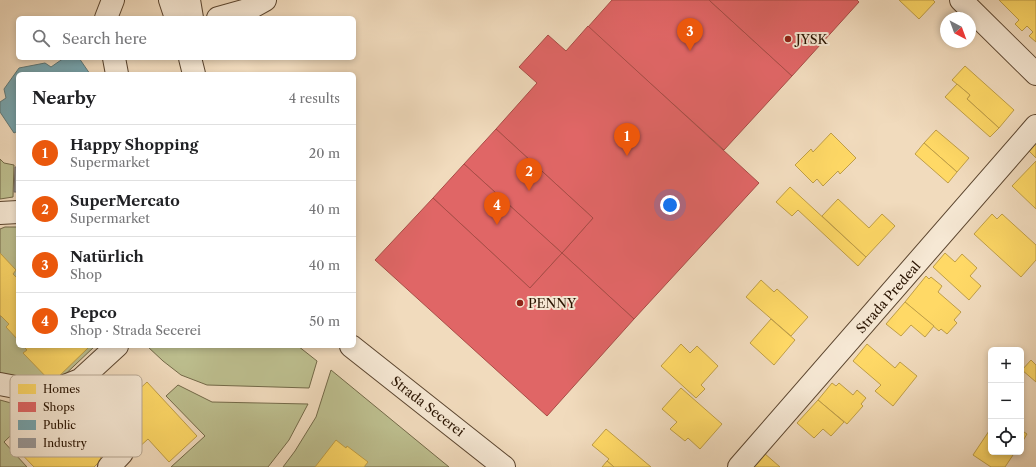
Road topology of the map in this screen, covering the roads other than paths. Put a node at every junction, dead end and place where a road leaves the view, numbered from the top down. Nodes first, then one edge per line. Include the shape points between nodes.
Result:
1 (113, 0) edge
2 (170, 0) edge
3 (189, 0) edge
4 (265, 0) edge
5 (961, 0) edge
6 (107, 16) edge
7 (175, 16) edge
8 (192, 16) edge
9 (225, 16) edge
10 (114, 60) edge
11 (117, 72) edge
12 (1036, 74) edge
13 (1036, 126) edge
14 (16, 212) edge
15 (0, 213) edge
16 (115, 348) edge
17 (354, 348) edge
18 (85, 375) edge
19 (0, 384) edge
20 (10, 386) edge
21 (118, 457) edge
22 (108, 467) edge
23 (504, 467) edge
24 (738, 467) edge

1 - 6 street
2 - 7 street
3 - 8 street
4 - 9 street via 247,10
5 - 12 street
10 - 11 street
13 - 24 street, Strada Predeal
14 - 15 street
16 - 18 street
17 - 23 street, Strada Secerei
19 - 20 street
21 - 22 street

